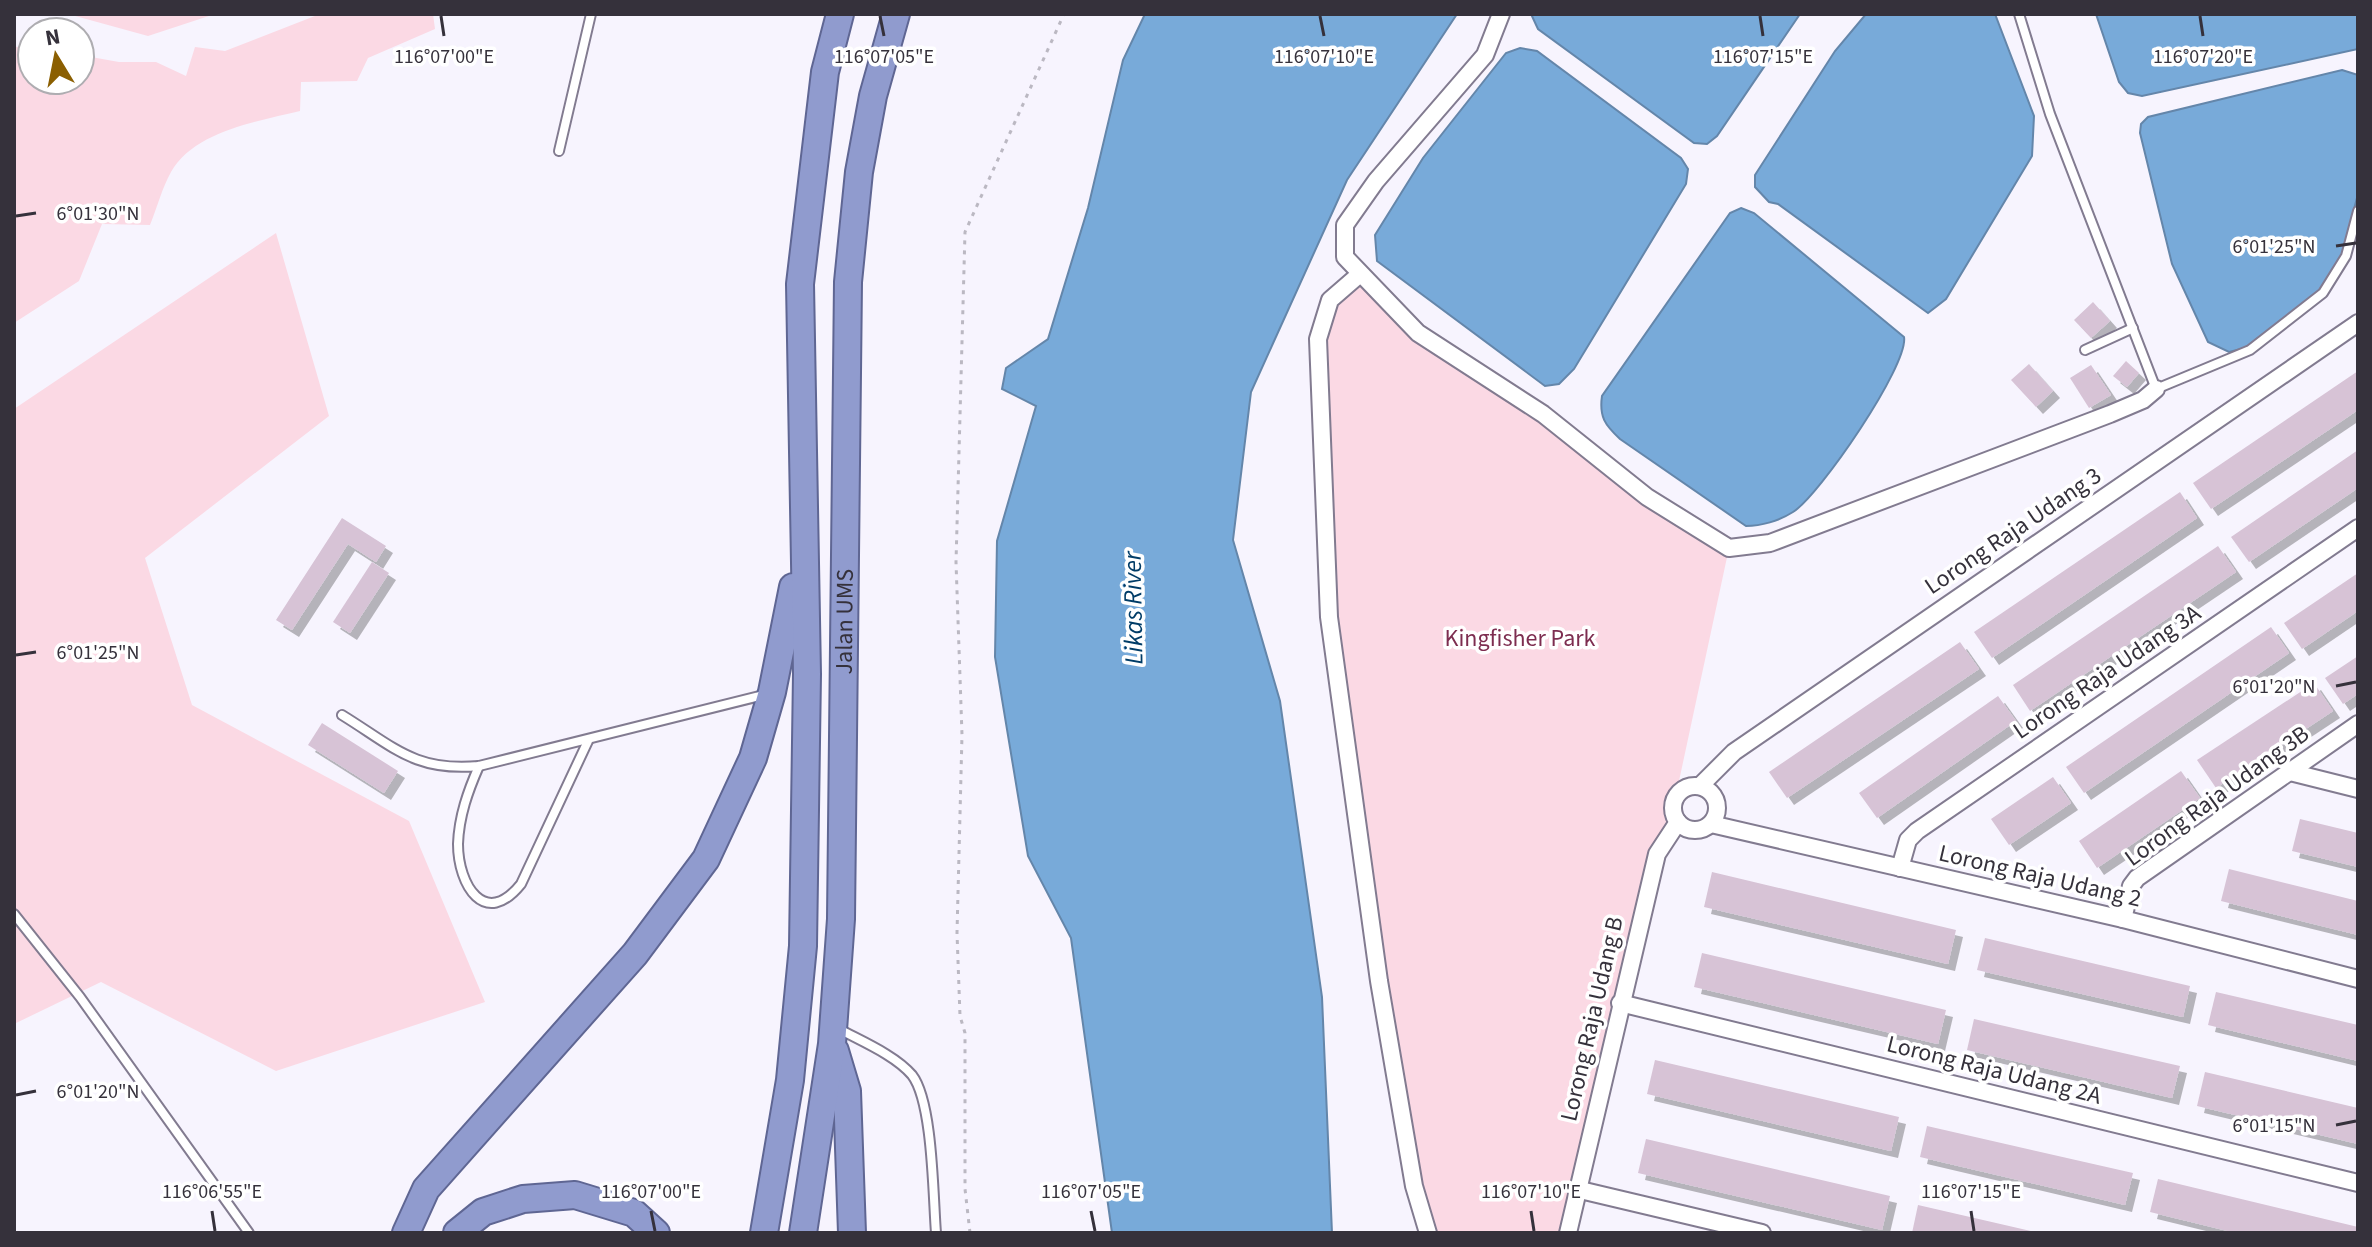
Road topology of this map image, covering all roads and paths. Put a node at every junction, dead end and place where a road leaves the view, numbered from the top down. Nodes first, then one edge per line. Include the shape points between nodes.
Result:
1 (591, 14) edge
2 (840, 14) edge
3 (896, 14) edge
4 (1064, 14) edge
5 (1501, 14) edge
6 (2019, 14) edge
7 (559, 151) dead end
8 (2358, 211) edge
9 (1360, 274) junction
10 (2358, 323) edge
11 (2133, 328) junction
12 (2085, 350) dead end
13 (2156, 389) junction
14 (2358, 528) edge
15 (802, 532) junction
16 (772, 692) junction
17 (342, 715) dead end
18 (2358, 724) edge
19 (588, 741) junction
20 (479, 766) junction
21 (2290, 772) junction
22 (1700, 786) junction
23 (2358, 789) edge
24 (1678, 822) junction
25 (1711, 824) junction
26 (1900, 868) junction
27 (14, 914) edge
28 (2123, 919) junction
29 (2358, 979) edge
30 (1620, 1003) junction
31 (833, 1035) junction
32 (2358, 1183) edge
33 (1576, 1189) junction
34 (407, 1230) edge
35 (249, 1233) edge
36 (457, 1233) edge
37 (656, 1233) edge
38 (764, 1233) edge
39 (803, 1233) edge
40 (852, 1233) edge
41 (936, 1233) edge
42 (970, 1233) edge
43 (1428, 1233) edge
44 (1568, 1233) edge
45 (1762, 1233) edge

1 - 7 lane
2 - 15 highway, Jalan UMS via 825,72 800,284
3 - 31 highway, Jalan UMS via 859,172 848,282 841,919
4 - 42 path via 965,232 956,562 962,735 957,933
5 - 9 street via 1485,55 1376,181 1345,225 1345,257
6 - 11 lane via 2050,114
8 - 13 lane via 2346,256 2323,293 2250,350
9 - 13 street via 1418,333 1543,414 1647,497 1729,548 1770,543 2110,414
9 - 43 street via 1330,300 1318,339 1329,617 1379,981 1414,1186
10 - 22 street, Lorong Raja Udang 3 via 1734,752
11 - 12 lane
11 - 13 lane
14 - 26 street, Lorong Raja Udang 3A via 1917,831 1908,840
15 - 16 highway
15 - 38 highway, Jalan UMS via 807,674 803,946 790,1080
16 - 19 lane
16 - 34 highway via 753,758 706,859 635,954 426,1189
17 - 20 lane via 421,764 448,769
18 - 21 street, Lorong Raja Udang 3B
19 - 20 lane
19 - 20 lane via 521,884 508,900 491,904 467,886 458,845 467,792
21 - 23 street
21 - 28 street, Lorong Raja Udang 3B via 2137,878
22 - 24 street via 1676,796
22 - 25 street via 1713,795 1718,810
24 - 25 street via 1700,830
24 - 30 street, Lorong Raja Udang B via 1657,854
25 - 26 street, Lorong Raja Udang 2
26 - 28 street, Lorong Raja Udang 2
27 - 35 lane
28 - 29 street, Lorong Raja Udang 2
30 - 32 street, Lorong Raja Udang 2A
30 - 33 street, Lorong Raja Udang B
31 - 39 highway, Jalan UMS
31 - 40 highway via 847,1091
31 - 41 lane via 910,1072 920,1087
33 - 44 street, Lorong Raja Udang B
33 - 45 street
36 - 37 highway via 483,1212 523,1199 575,1195 634,1213

